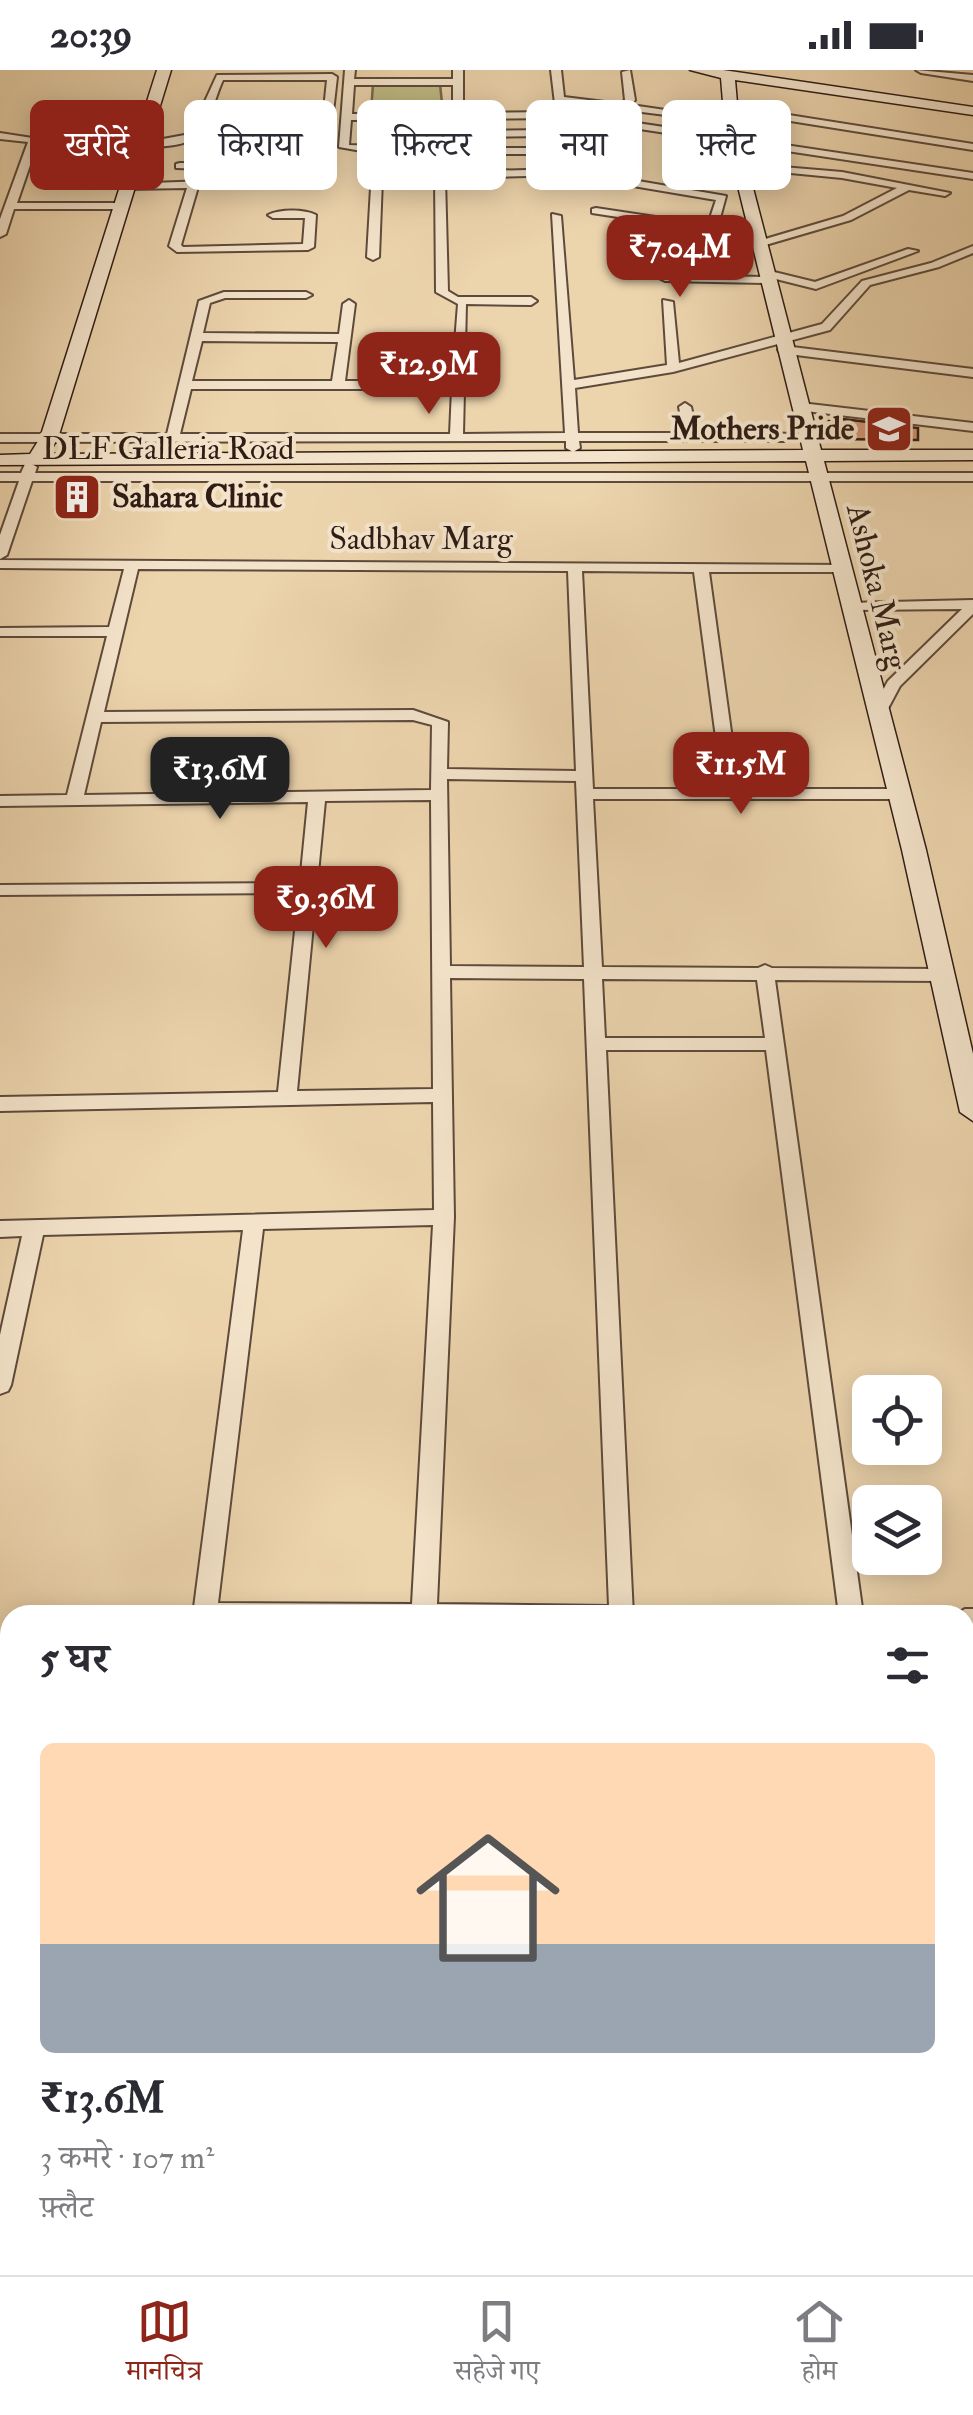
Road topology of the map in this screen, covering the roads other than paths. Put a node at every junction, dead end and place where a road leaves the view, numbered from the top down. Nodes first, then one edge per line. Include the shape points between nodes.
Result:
1 (164, 70) edge
2 (556, 70) edge
3 (697, 70) edge
4 (921, 70) edge
5 (627, 72) edge
6 (958, 73) edge
7 (755, 75) edge
8 (350, 76) edge
9 (458, 76) edge
10 (728, 77) junction
11 (973, 78) edge
12 (973, 86) edge
13 (560, 99) junction
14 (155, 100) edge
15 (211, 100) edge
16 (330, 100) edge
17 (571, 100) edge
18 (627, 100) edge
19 (730, 100) edge
20 (973, 111) edge
21 (346, 116) junction
22 (357, 116) edge
23 (506, 116) edge
24 (791, 132) edge
25 (0, 136) edge
26 (791, 139) edge
27 (973, 146) edge
28 (357, 149) edge
29 (180, 166) dead end
30 (184, 166) edge
31 (791, 171) edge
32 (973, 176) edge
33 (907, 186) junction
34 (0, 187) edge
35 (15, 187) junction
36 (184, 189) edge
37 (127, 190) edge
38 (191, 190) edge
39 (376, 190) edge
40 (746, 190) edge
41 (945, 193) dead end
42 (125, 195) junction
43 (12, 206) junction
44 (596, 210) dead end
45 (273, 215) dead end
46 (556, 216) dead end
47 (718, 221) junction
48 (0, 234) edge
49 (757, 234) junction
50 (654, 236) dead end
51 (973, 249) edge
52 (912, 251) dead end
53 (373, 257) dead end
54 (767, 276) junction
55 (665, 278) junction
56 (306, 295) dead end
57 (531, 301) dead end
58 (349, 304) dead end
59 (462, 306) dead end
60 (196, 336) junction
61 (345, 338) junction
62 (782, 345) junction
63 (673, 368) junction
64 (972, 368) edge
65 (184, 385) junction
66 (338, 385) junction
67 (458, 386) junction
68 (569, 386) junction
69 (685, 406) dead end
70 (801, 407) junction
71 (973, 427) edge
72 (0, 438) edge
73 (49, 438) junction
74 (173, 438) junction
75 (456, 438) junction
76 (691, 438) junction
77 (573, 447) junction
78 (908, 454) junction
79 (813, 455) junction
80 (973, 455) edge
81 (0, 460) edge
82 (35, 460) junction
83 (0, 477) edge
84 (23, 477) junction
85 (914, 477) junction
86 (973, 478) edge
87 (3, 534) edge
88 (0, 555) edge
89 (0, 564) edge
90 (132, 564) junction
91 (575, 567) junction
92 (701, 568) junction
93 (842, 568) junction
94 (973, 605) edge
95 (852, 606) junction
96 (0, 632) edge
97 (116, 632) junction
98 (878, 712) junction
99 (95, 717) junction
100 (728, 768) dead end
101 (439, 785) junction
102 (583, 785) junction
103 (899, 794) junction
104 (317, 798) junction
105 (74, 800) junction
106 (0, 801) edge
107 (308, 888) junction
108 (0, 890) edge
109 (590, 970) junction
110 (764, 971) junction
111 (444, 972) junction
112 (942, 975) junction
113 (595, 1044) junction
114 (774, 1044) junction
115 (444, 1095) junction
116 (287, 1098) junction
117 (0, 1104) edge
118 (973, 1112) edge
119 (444, 1217) junction
120 (254, 1222) junction
121 (34, 1228) junction
122 (0, 1229) edge
123 (0, 1385) edge
124 (206, 1605) edge
125 (424, 1605) edge
126 (622, 1605) edge
127 (849, 1605) edge

1 - 14 street
2 - 13 street
3 - 10 street
4 - 6 street
5 - 18 street
6 - 11 street
6 - 12 street via 951,81
7 - 10 street
7 - 20 street
8 - 9 street
8 - 21 street
10 - 19 street, Ashoka Marg
13 - 17 street
13 - 23 street via 561,115
15 - 16 street via 218,78 226,76 332,77
21 - 22 street
21 - 28 street via 346,149
24 - 27 street
25 - 35 street via 34,139
26 - 32 street
29 - 30 street
31 - 33 street
33 - 41 street
33 - 49 street via 847,218
34 - 35 street
35 - 43 street
36 - 42 street
37 - 42 street
38 - 45 street via 174,254 308,247 311,215
39 - 53 street
40 - 49 street, Ashoka Marg
42 - 43 street
42 - 73 street
43 - 48 street
44 - 47 street via 703,227
46 - 68 street
47 - 49 street
47 - 57 street via 722,198 582,174 440,174 442,292 455,300
49 - 54 street, Ashoka Marg
50 - 55 street
51 - 62 street via 866,282 826,327
52 - 54 street via 816,286
54 - 55 street
54 - 62 street, Ashoka Marg
55 - 63 street
56 - 60 street via 209,298
58 - 61 street
59 - 67 street
60 - 61 street
60 - 65 street
61 - 66 street
62 - 63 street
62 - 64 street
62 - 70 street, Ashoka Marg
63 - 68 street
65 - 66 street
65 - 74 street
66 - 67 street
67 - 75 street
68 - 77 street
69 - 76 street
70 - 71 street
70 - 79 street, Ashoka Marg
72 - 73 street
73 - 74 street
73 - 82 street
74 - 75 street
75 - 77 street
76 - 77 street
76 - 79 street
77 - 79 street
77 - 82 street
78 - 79 street
78 - 80 street
78 - 85 street
79 - 84 street, DLF Galleria Road
79 - 85 street, DLF Galleria Road
79 - 93 street, Ashoka Marg
81 - 82 street
82 - 84 street
83 - 84 street, DLF Galleria Road
84 - 87 street
85 - 86 street, DLF Galleria Road
87 - 88 street
89 - 90 street, Sadbhav Marg
90 - 91 street, Sadbhav Marg
90 - 97 street
91 - 92 street, Sadbhav Marg
91 - 102 street
92 - 93 street, Sadbhav Marg
92 - 100 street
93 - 95 street, Ashoka Marg
94 - 95 street
94 - 98 street via 893,684
95 - 98 street, Ashoka Marg
96 - 97 street
97 - 99 street
98 - 103 street, Ashoka Marg
99 - 101 street via 428,716 443,730
99 - 105 street
101 - 102 street
101 - 104 street
101 - 111 street
102 - 103 street
102 - 109 street
103 - 112 street, Ashoka Marg
104 - 105 street
104 - 107 street
105 - 106 street
107 - 108 street
107 - 116 street
109 - 110 street
109 - 111 street
109 - 113 street
110 - 112 street
110 - 114 street
111 - 115 street
112 - 118 street, Ashoka Marg
113 - 114 street
113 - 126 street
114 - 127 street
115 - 116 street
115 - 119 street
116 - 117 street
119 - 120 street
119 - 125 street
120 - 121 street
120 - 124 street
121 - 122 street
121 - 123 street

